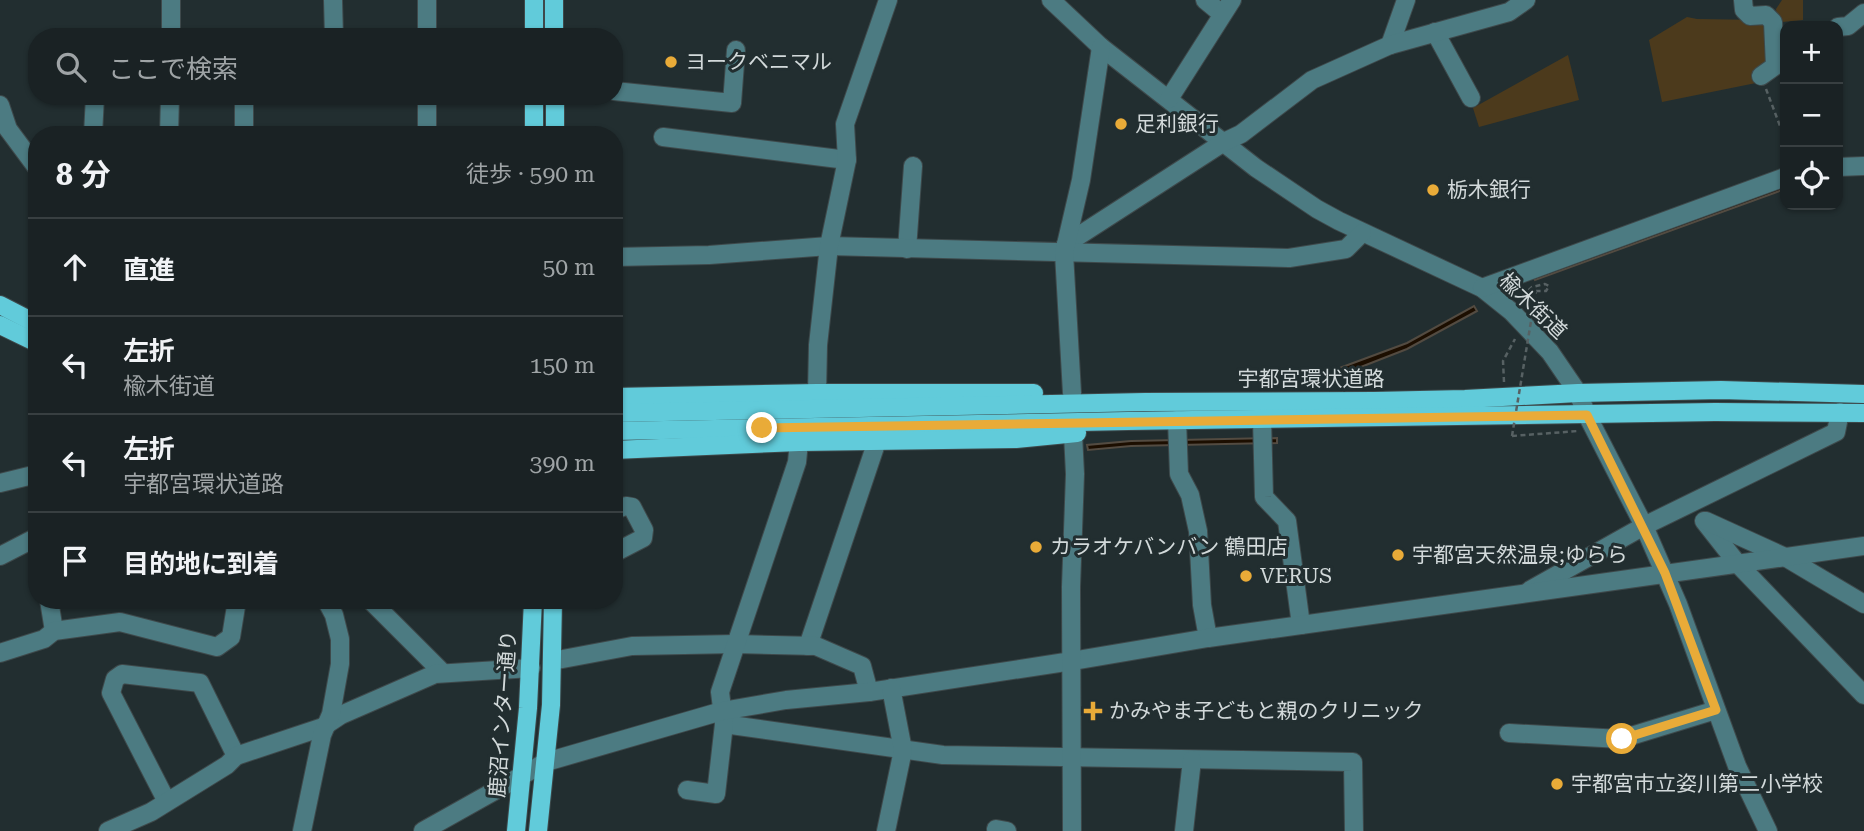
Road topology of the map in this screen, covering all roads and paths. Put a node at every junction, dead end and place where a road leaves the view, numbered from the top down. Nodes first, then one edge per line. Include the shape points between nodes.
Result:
1 (171, 0) edge
2 (333, 0) edge
3 (427, 0) edge
4 (534, 0) edge
5 (554, 0) edge
6 (888, 0) edge
7 (1051, 0) edge
8 (1205, 0) edge
9 (1526, 0) edge
10 (1743, 0) edge
11 (1400, 2) edge
12 (1227, 7) edge
13 (1864, 13) edge
14 (1843, 26) edge
15 (171, 28) edge
16 (334, 28) edge
17 (428, 28) edge
18 (534, 28) edge
19 (554, 28) edge
20 (1779, 31) edge
21 (1435, 32) junction
22 (1390, 45) junction
23 (1101, 47) junction
24 (736, 50) dead end
25 (1761, 76) joint
26 (623, 92) edge
27 (1471, 97) dead end
28 (1169, 99) junction
29 (0, 105) edge
30 (94, 105) edge
31 (170, 105) edge
32 (244, 105) edge
33 (427, 105) edge
34 (534, 105) edge
35 (555, 105) edge
36 (93, 126) edge
37 (169, 126) edge
38 (244, 126) edge
39 (427, 126) edge
40 (534, 126) edge
41 (555, 126) edge
42 (1780, 126) edge
43 (4, 130) edge
44 (663, 137) dead end
45 (1224, 142) junction
46 (28, 158) edge
47 (847, 160) junction
48 (913, 166) dead end
49 (1864, 166) edge
50 (1843, 167) edge
51 (1780, 179) edge
52 (1362, 233) junction
53 (829, 246) junction
54 (907, 248) junction
55 (1065, 248) junction
56 (623, 257) edge
57 (1539, 286) dead end
58 (1532, 287) dead end
59 (1482, 288) junction
60 (1522, 296) dead end
61 (0, 305) edge
62 (28, 319) edge
63 (0, 325) edge
64 (28, 339) edge
65 (1515, 341) dead end
66 (1504, 377) dead end
67 (817, 393) junction
68 (1072, 393) junction
69 (1578, 393) junction
70 (1864, 394) edge
71 (623, 397) edge
72 (1145, 402) junction
73 (1840, 412) junction
74 (623, 413) edge
75 (1864, 413) edge
76 (1587, 415) junction
77 (1128, 421) junction
78 (1578, 431) dead end
79 (623, 432) edge
80 (1073, 434) junction
81 (1178, 434) junction
82 (1262, 434) junction
83 (877, 440) junction
84 (799, 442) junction
85 (623, 450) edge
86 (28, 476) edge
87 (0, 483) edge
88 (623, 507) edge
89 (1681, 508) junction
90 (1704, 521) junction
91 (1644, 526) junction
92 (28, 542) edge
93 (1864, 546) edge
94 (623, 548) edge
95 (0, 556) edge
96 (1785, 557) junction
97 (1737, 564) junction
98 (1665, 573) junction
99 (1525, 595) junction
100 (1864, 604) edge
101 (50, 609) edge
102 (236, 609) edge
103 (331, 609) edge
104 (379, 609) edge
105 (533, 609) edge
106 (554, 609) edge
107 (1301, 625) junction
108 (54, 631) junction
109 (1208, 638) junction
110 (736, 644) junction
111 (808, 646) junction
112 (0, 653) edge
113 (552, 661) junction
114 (1072, 662) junction
115 (531, 668) junction
116 (443, 673) junction
117 (891, 688) junction
118 (869, 692) junction
119 (1864, 695) edge
120 (1716, 710) junction
121 (723, 717) junction
122 (327, 724) junction
123 (1509, 733) dead end
124 (903, 750) junction
125 (236, 756) junction
126 (1071, 759) junction
127 (1192, 760) junction
128 (546, 762) junction
129 (523, 774) junction
130 (687, 790) dead end
131 (166, 800) junction
132 (108, 831) edge
133 (302, 831) edge
134 (424, 831) edge
135 (516, 831) edge
136 (538, 831) edge
137 (886, 831) edge
138 (1072, 831) edge
139 (1184, 831) edge
140 (1354, 831) edge
141 (1768, 831) edge

1 - 15 street
2 - 16 street
3 - 17 street
4 - 18 main road
5 - 19 main road
6 - 47 street via 845,124
7 - 23 street, 楡木街道
8 - 12 street
9 - 21 street via 1509,12
10 - 20 street via 1750,16 1766,15
11 - 22 street
12 - 28 street
13 - 14 street
20 - 25 street via 1775,66
21 - 22 street
21 - 27 street
22 - 45 street via 1312,80
23 - 28 street, 楡木街道
23 - 55 street via 1081,180
24 - 26 street via 732,103
25 - 42 path
28 - 45 street, 楡木街道
29 - 43 street
30 - 36 street
31 - 37 street
32 - 38 street
33 - 39 street
34 - 40 main road
35 - 41 main road
43 - 46 street
44 - 47 street
45 - 52 street, 楡木街道 via 1299,197
45 - 55 street
47 - 53 street
48 - 54 street
49 - 50 street
51 - 59 street
52 - 55 street via 1346,249 1289,258
52 - 59 street, 楡木街道
53 - 54 street
53 - 56 street
53 - 67 street
54 - 55 street
55 - 68 street
57 - 78 path, bridge via 1547,284 1548,289 1536,291 1512,436
58 - 60 path
59 - 69 street, 楡木街道 via 1539,339
61 - 62 main road
63 - 64 main road
65 - 66 path via 1503,361
67 - 68 main road
67 - 71 main road
68 - 72 main road
69 - 70 main road, 宇都宮環状道路
69 - 72 main road, 宇都宮環状道路 via 1465,399
69 - 76 street, 楡木街道
72 - 74 main road, 宇都宮環状道路
73 - 75 main road, 宇都宮環状道路
73 - 76 main road, 宇都宮環状道路
73 - 89 street via 1836,432
76 - 82 main road, 宇都宮環状道路
76 - 91 street, 楡木街道
77 - 79 main road, 宇都宮環状道路
77 - 80 main road
77 - 81 main road, 宇都宮環状道路
80 - 83 main road
80 - 114 street
81 - 82 main road, 宇都宮環状道路
81 - 109 street via 1180,474 1198,531
82 - 107 street via 1264,497 1287,522
83 - 84 main road
83 - 111 street
84 - 85 main road
84 - 110 street via 797,462
86 - 87 street
88 - 94 street via 636,510 644,530 643,538
89 - 90 street
89 - 91 street
90 - 96 street
90 - 97 street
91 - 98 street, 楡木街道
91 - 99 street
92 - 95 street
93 - 96 street
96 - 97 street
96 - 100 street
97 - 98 street
97 - 119 street
98 - 99 street
98 - 120 street, 楡木街道
99 - 107 street
101 - 108 street
102 - 108 street via 231,637 217,647 120,622
103 - 122 street via 340,639 340,664
104 - 116 street
105 - 115 main road, 鹿沼インター通り
106 - 113 main road, 鹿沼インター通り
107 - 109 street
108 - 112 street via 44,639
109 - 114 street
110 - 111 street
110 - 113 street via 632,646
110 - 121 street via 720,692
111 - 118 street via 862,666
113 - 128 main road, 鹿沼インター通り
114 - 117 street
114 - 126 street
115 - 116 street
115 - 129 main road, 鹿沼インター通り
116 - 122 street
117 - 118 street
117 - 124 street
118 - 121 street via 786,700
120 - 123 street via 1622,739
120 - 141 street, 楡木街道
121 - 124 street
121 - 128 street
121 - 130 street via 716,794
122 - 125 street
122 - 133 street
124 - 126 street
124 - 137 street
125 - 131 street
125 - 131 street via 200,683 122,674 115,679 111,693
126 - 127 street
126 - 138 street
127 - 139 street
127 - 140 street via 1353,762
128 - 129 street
128 - 136 main road, 鹿沼インター通り
129 - 134 street
129 - 135 main road, 鹿沼インター通り
131 - 132 street via 151,812

